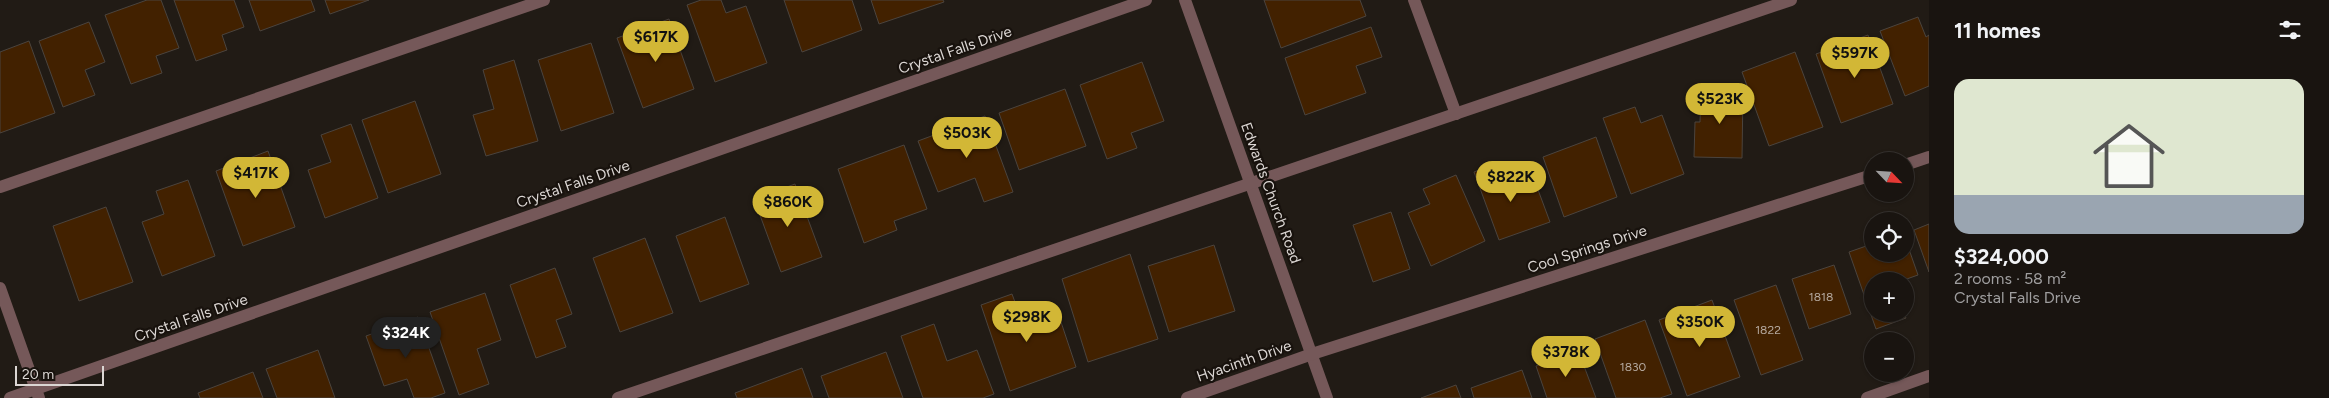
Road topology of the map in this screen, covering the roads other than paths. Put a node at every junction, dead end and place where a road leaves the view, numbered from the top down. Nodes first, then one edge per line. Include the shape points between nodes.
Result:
1 (544, 0) edge
2 (1146, 0) edge
3 (1185, 0) edge
4 (1414, 0) edge
5 (1791, 0) edge
6 (1456, 114) junction
7 (1929, 157) edge
8 (1914, 162) edge
9 (1864, 178) edge
10 (1250, 184) junction
11 (0, 188) edge
12 (0, 288) edge
13 (1312, 354) junction
14 (1929, 376) edge
15 (38, 393) edge
16 (10, 398) edge
17 (618, 398) edge
18 (1187, 398) edge
19 (1327, 398) edge
20 (1867, 398) edge

1 - 11 street
2 - 15 street, Crystal Falls Drive
3 - 10 street, Edwards Church Road
4 - 6 street
5 - 6 street
6 - 10 street
7 - 8 street
9 - 13 street, Cool Springs Drive
10 - 13 street, Edwards Church Road
10 - 17 street
12 - 15 street
13 - 18 street, Hyacinth Drive
13 - 19 street, Edwards Church Road
14 - 20 street
15 - 16 street, Crystal Falls Drive

